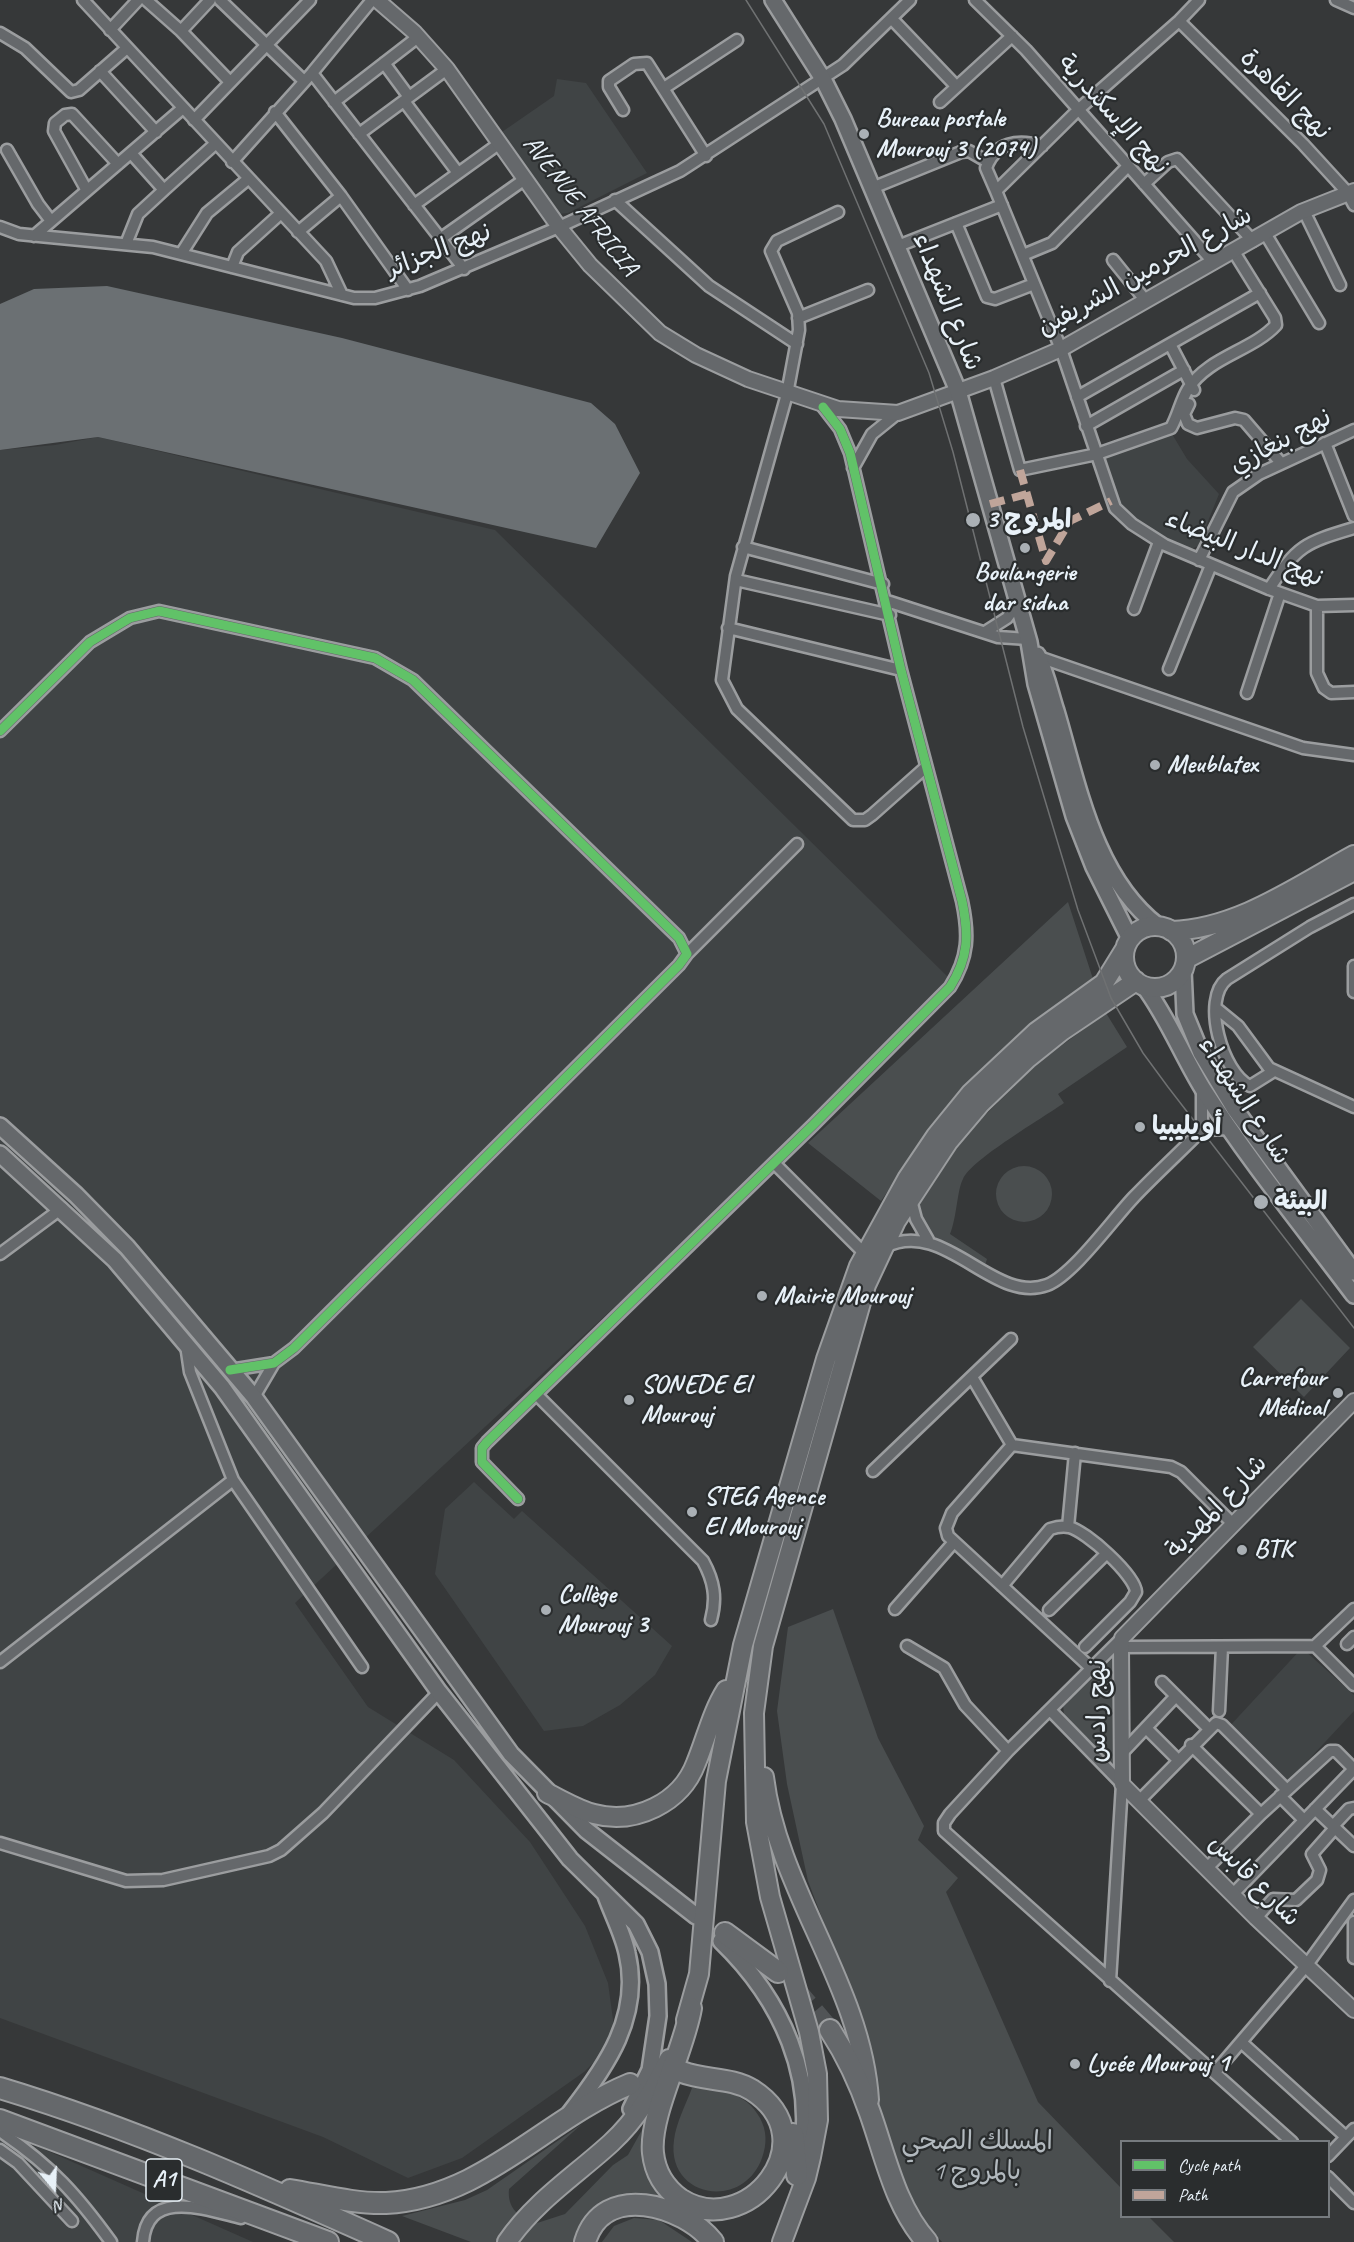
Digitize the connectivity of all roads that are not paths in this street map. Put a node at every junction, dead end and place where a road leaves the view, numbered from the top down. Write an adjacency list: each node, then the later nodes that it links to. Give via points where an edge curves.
1 (83, 0): 17 (street)
2 (138, 0): 17 (street)
3 (146, 0): 18 (street)
4 (210, 0): 18 (street)
5 (220, 0): 23 (street)
6 (310, 0): 23 (street)
7 (372, 0): 28 (street)
8 (377, 0): 20 (street, AVENUE AFRICIA)
9 (773, 0): 29 (main road, شارع الشهداء)
10 (910, 0): 15 (street, نهج الجزائر)
11 (975, 0): 21 (street, نهج الإسكندرية)
12 (1199, 0): 16 (street)
13 (1336, 0): 14 (street)
14 (1354, 8)
15 (892, 19): 29 (street, نهج الجزائر); 32 (street)
16 (1179, 21): 39 (street); 62 (street, نهج القاهرة)
17 (110, 30): 24 (street)
18 (181, 31): 31 (street)
19 (0, 33): 27 (street, via 25,48 71,92 79,90)
20 (418, 36): 25 (street); 26 (street, AVENUE AFRICIA)
21 (1012, 36): 32 (street); 39 (street, نهج الإسكندرية)
22 (738, 40): 33 (street)
23 (265, 46): 30 (street); 31 (street)
24 (127, 48): 27 (street); 37 (street)
25 (384, 63): 34 (street); 35 (street)
26 (447, 69): 34 (street); 44 (street, AVENUE AFRICIA)
27 (100, 71): 42 (street)
28 (312, 73): 30 (street); 35 (street)
29 (823, 79): 49 (street, نهج الجزائر); 58 (main road, شارع الشهداء)
30 (304, 81): 40 (street)
31 (230, 82): 41 (street)
32 (956, 86): 36 (street)
33 (664, 88): 38 (street, via 647,63 634,64 609,81); 49 (street)
34 (407, 99): 43 (street); 54 (street)
35 (334, 102): 43 (street)
36 (940, 102)
37 (183, 108): 41 (street); 42 (street)
38 (623, 110)
39 (1079, 110): 46 (street); 53 (street, نهج الإسكندرية)
40 (275, 112): 50 (street); 63 (street)
41 (194, 120): 45 (street)
42 (156, 132): 48 (street)
43 (359, 134): 65 (street)
44 (500, 143): 54 (street); 56 (street, AVENUE AFRICIA)
45 (215, 144): 50 (street); 60 (street)
46 (1042, 146): 51 (street, via 1015,141 997,150); 61 (street)
47 (7, 150): 71 (street)
48 (131, 153): 52 (street); 60 (street)
49 (706, 156): 64 (street, نهج الجزائر)
50 (232, 162): 55 (street)
51 (988, 162): 58 (street, via 966,151); 61 (street, نهج الدار البيضاء, via 987,171)
52 (118, 164): 59 (street); 59 (street, via 72,114 65,115 55,123 54,131)
53 (1128, 166): 57 (street, نهج الإسكندرية); 84 (street, via 1052,243)
54 (459, 173): 65 (street)
55 (248, 179): 70 (street); 83 (street, via 207,213)
56 (525, 179): 74 (street, AVENUE AFRICIA); 78 (street)
57 (1144, 184): 79 (street, via 1168,162 1177,159); 86 (street, نهج الإسكندرية)
58 (872, 188): 81 (main road, شارع الشهداء)
59 (86, 189): 71 (street)
60 (164, 190): 80 (street, via 138,214)
61 (996, 190): 66 (street, نهج الدار البيضاء)
62 (1350, 192): 67 (street, نهج القاهرة); 68 (street, شارع الحرمين الشريفين)
63 (341, 196): 75 (street); 91 (street)
64 (615, 200): 74 (street, نهج الجزائر); 98 (street, via 709,286)
65 (414, 205): 78 (street)
66 (1002, 205): 72 (street); 84 (street, نهج الدار البيضاء)
67 (1354, 206)
68 (1304, 211): 76 (street, شارع الحرمين الشريفين); 90 (street)
69 (838, 212): 96 (street, via 773,245 772,256)
70 (280, 214): 75 (street); 87 (street, via 241,248)
71 (51, 220): 77 (street)
72 (956, 223): 81 (street); 89 (street, via 987,297 995,299)
73 (0, 227): 77 (street, نهج الجزائر)
74 (559, 227): 88 (street, نهج الجزائر); 105 (street, AVENUE AFRICIA, via 605,281 660,333 696,355)
75 (298, 232): 94 (street, via 326,261)
76 (1265, 233): 79 (street, شارع الحرمين الشريفين); 97 (street)
77 (34, 236): 80 (street, نهج الجزائر)
78 (440, 238): 88 (street)
79 (1253, 241): 82 (street, شارع الحرمين الشريفين)
80 (126, 244): 83 (street, نهج الجزائر)
81 (898, 246): 104 (main road, شارع الشهداء)
82 (1234, 252): 86 (street, شارع الحرمين الشريفين); 93 (street)
83 (181, 254): 87 (street, نهج الجزائر)
84 (1023, 255): 89 (street, نهج الدار البيضاء)
85 (1113, 260): 95 (street)
86 (1214, 263): 95 (street, شارع الحرمين الشريفين)
87 (232, 267): 94 (street, نهج الجزائر)
88 (464, 269): 91 (street, نهج الجزائر)
89 (1034, 284): 100 (street, نهج الدار البيضاء)
90 (1340, 285)
91 (408, 290): 94 (street, نهج الجزائر, via 375,298)
92 (867, 290): 96 (street)
93 (1260, 293): 99 (street); 103 (street, via 1276,325 1219,361)
94 (342, 296)
95 (1146, 301): 100 (street, شارع الحرمين الشريفين)
96 (798, 318): 98 (street)
97 (1319, 323)
98 (797, 344): 105 (street)
99 (1170, 344): 101 (street); 106 (street)
100 (1061, 349): 102 (street, شارع الحرمين الشريفين); 106 (street, نهج الدار البيضاء)
101 (1184, 370): 103 (street); 109 (street)
102 (994, 378): 104 (street, شارع الحرمين الشريفين); 112 (street, via 1020,470)
103 (1193, 384): 112 (street, via 1171,428); 113 (street, via 1194,394 1184,414 1188,424 1197,428 1235,418 1244,420)
104 (958, 391): 108 (street, AVENUE AFRICIA); 125 (main road, شارع الشهداء)
105 (787, 394): 107 (street, AVENUE AFRICIA); 118 (street)
106 (1077, 397): 109 (street, نهج الدار البيضاء)
107 (823, 407): 108 (street, AVENUE AFRICIA); 114 (street, via 846,441)
108 (898, 413): 114 (street, via 872,434)
109 (1086, 426): 112 (street, نهج الدار البيضاء)
110 (1354, 430): 111 (street, نهج بنغازي)
111 (1324, 443): 113 (street, نهج بنغازي); 115 (street)
112 (1097, 454): 117 (street, نهج الدار البيضاء, via 1114,508)
113 (1281, 463): 119 (street, نهج بنغازي, via 1233,492)
114 (853, 468): 122 (street)
115 (1354, 516)
116 (1354, 528): 123 (street, via 1314,540 1299,549)
117 (1159, 542): 119 (street, نهج الدار البيضاء); 128 (street)
118 (743, 547): 121 (street); 122 (street)
119 (1199, 560): 120 (street, نهج الدار البيضاء)
120 (1211, 565): 123 (street, نهج الدار البيضاء); 134 (street)
121 (736, 580): 129 (street); 130 (street)
122 (883, 584): 124 (street)
123 (1274, 591): 127 (street, نهج الدار البيضاء); 137 (street)
124 (887, 600): 129 (street); 131 (street)
125 (1018, 603): 131 (street, via 1007,618); 132 (main road, شارع الشهداء)
126 (1354, 605): 127 (street, نهج الدار البيضاء)
127 (1317, 606): 136 (street, via 1320,681 1331,693)
128 (1134, 609)
129 (890, 615): 135 (street)
130 (728, 628): 135 (street); 140 (street, via 722,672 729,699 853,820 866,820)
131 (985, 633): 132 (street)
132 (1029, 640): 133 (main road, شارع الشهداء)
133 (1035, 658): 139 (street, via 1303,748); 145 (main road, شارع الشهداء, via 1106,860 1137,909); 146 (main road, شارع الشهداء, via 1054,755 1074,816)
134 (1169, 669)
135 (902, 670): 140 (street)
136 (1354, 692)
137 (1247, 693)
138 (0, 731): 147 (street, via 99,636 130,618 159,611 375,658 413,680 455,718 679,938)
139 (1354, 755)
140 (926, 767): 160 (street, via 968,930 968,950 961,970 950,987)
141 (797, 844): 147 (street)
142 (1354, 855): 145 (highway, via 1238,917 1210,927)
143 (1354, 871): 148 (highway)
144 (1354, 904): 152 (street, via 1227,979 1216,992)
145 (1165, 929): 146 (highway, via 1137,932); 148 (highway, via 1182,943)
146 (1127, 944): 150 (highway, via 1125,967); 164 (highway, via 1104,983 1036,1032 971,1093 907,1179)
147 (687, 954): 170 (street, via 320,1323)
148 (1184, 965): 150 (highway, via 1178,978 1162,987); 166 (main road, شارع الشهداء, via 1185,1014 1201,1053 1234,1108)
149 (1354, 966): 151 (street)
150 (1140, 984): 154 (main road, شارع الشهداء, via 1160,1009); 161 (highway, via 1062,1031 1019,1066 948,1142)
151 (1354, 992)
152 (1216, 1008): 153 (street, via 1238,1026 1261,1060); 153 (street, via 1222,1052 1245,1083 1255,1085)
153 (1274, 1071): 155 (street)
154 (1202, 1088): 157 (main road, شارع الشهداء); 158 (street)
155 (1354, 1107)
156 (0, 1126): 171 (main road, via 127,1247)
157 (1231, 1129): 158 (street); 167 (main road, شارع الشهداء)
158 (1203, 1130): 163 (street, via 1073,1264 1047,1285 1034,1287 992,1276)
159 (0, 1154): 162 (main road)
160 (774, 1163): 164 (street); 173 (street, via 614,1327)
161 (910, 1198): 163 (street); 164 (highway)
162 (62, 1208): 165 (street); 169 (main road, via 115,1260)
163 (927, 1240): 164 (street, via 904,1241)
164 (873, 1251): 198 (highway, via 823,1370); 201 (highway, via 769,1623)
165 (0, 1254)
166 (1354, 1272)
167 (1354, 1295)
168 (1011, 1339): 172 (street)
169 (186, 1345): 179 (street, via 190,1372); 202 (main road, via 222,1387)
170 (274, 1363): 171 (street); 174 (street)
171 (230, 1370): 174 (main road)
172 (972, 1377): 176 (street); 178 (street)
173 (537, 1395): 180 (street, via 486,1442 481,1455 486,1468); 189 (street, via 703,1561 714,1590)
174 (254, 1397): 214 (main road, via 495,1734)
175 (1352, 1406): 181 (street, شارع المهدية)
176 (1012, 1445): 177 (street); 183 (street, via 947,1520 948,1536)
177 (1075, 1453): 181 (street, via 1171,1467 1181,1472); 182 (street)
178 (873, 1471)
179 (233, 1480): 195 (street); 196 (street)
180 (518, 1498)
181 (1234, 1525): 190 (street, شارع المهدية)
182 (1068, 1527): 184 (street, via 1084,1533); 185 (street, via 1050,1529)
183 (954, 1542): 185 (street); 186 (street)
184 (1106, 1554): 188 (street); 193 (street, via 1133,1581 1136,1592)
185 (1002, 1586): 197 (street)
186 (895, 1609)
187 (1354, 1609): 192 (street)
188 (1049, 1610)
189 (711, 1620)
190 (1122, 1642): 194 (street); 197 (street); 210 (street, نهج رادس)
191 (907, 1646): 209 (street, via 944,1668 965,1705)
192 (1315, 1646): 194 (street); 200 (street)
193 (1085, 1647)
194 (1222, 1647): 205 (street)
195 (0, 1662)
196 (362, 1667)
197 (1091, 1668): 204 (street)
198 (736, 1677): 214 (highway, via 718,1703 692,1773 679,1791 663,1803 637,1814 606,1816 587,1812); 236 (highway, via 716,1781 699,1974)
199 (1162, 1682): 203 (street)
200 (1354, 1684)
201 (757, 1686): 243 (highway, via 764,1779 773,1826 794,1885 844,1998 866,2076); 254 (highway, via 753,1746 758,1842 818,2074 818,2120 806,2178)
202 (439, 1692): 222 (street, via 323,1813 269,1856 163,1880 126,1881); 225 (main road, via 570,1859)
203 (1176, 1696): 206 (street); 207 (street)
204 (1050, 1710): 209 (street); 213 (street)
205 (1219, 1711)
206 (1146, 1728): 210 (street); 211 (street)
207 (1208, 1728): 208 (street); 215 (street, via 1216,1723 1222,1725)
208 (1191, 1745): 211 (street); 219 (street)
209 (1008, 1751): 235 (street, via 950,1814 944,1831)
210 (1122, 1753): 213 (street, نهج رادس)
211 (1178, 1759): 216 (street)
212 (1354, 1769): 215 (street, via 1336,1751 1330,1751); 218 (street)
213 (1122, 1784): 216 (street, شارع قابس); 235 (street)
214 (547, 1793): 228 (main road, via 586,1830)
215 (1284, 1793): 219 (street); 220 (street)
216 (1139, 1801): 224 (street, شارع قابس)
217 (1354, 1808): 221 (street)
218 (1315, 1809): 220 (street); 221 (street)
219 (1261, 1814): 224 (street)
220 (1304, 1820): 226 (street)
221 (1334, 1827): 223 (street); 229 (street, via 1312,1854 1320,1870 1317,1880 1296,1900 1273,1899)
222 (0, 1843)
223 (1354, 1846)
224 (1207, 1868): 226 (street, شارع قابس)
225 (605, 1894): 244 (main road, via 629,1961 628,2008 612,2055); 249 (main road, via 631,1917 646,1941 657,1984 658,2016 654,2052 645,2082 627,2115)
226 (1233, 1894): 229 (street, شارع قابس)
227 (1354, 1900): 233 (street)
228 (696, 1916)
229 (1256, 1918): 233 (street, شارع قابس)
230 (1354, 1922): 232 (street)
231 (723, 1937): 234 (highway); 250 (main road, via 765,1992 792,2048 805,2109 805,2138)
232 (1354, 1958)
233 (1306, 1966): 237 (street, شارع قابس); 239 (street)
234 (778, 1972)
235 (1110, 1981): 240 (street)
236 (691, 2008): 249 (highway, via 655,2087 628,2125); 250 (highway, via 654,2134 655,2162 668,2188 691,2207 720,2211 747,2204 769,2186 782,2161 784,2144 778,2120 764,2100 744,2086 682,2072 691,2070 725,2071 747,2078 769,2093 782,2107 790,2125)
237 (1354, 2010)
238 (830, 2030): 243 (highway)
239 (1241, 2042): 240 (street); 245 (street)
240 (1216, 2072): 247 (street)
241 (630, 2084): 244 (highway)
242 (0, 2088): 252 (highway, A1, via 66,2108)
243 (869, 2111): 265 (highway, via 903,2209)
244 (562, 2123): 252 (highway, via 478,2177 426,2197 370,2203)
245 (1350, 2133): 248 (street)
246 (1, 2134): 255 (street, via 18,2163); 256 (highway, A1); 257 (street, via 65,2182)
247 (1290, 2140)
248 (1330, 2155)
249 (595, 2157): 261 (highway, via 542,2202)
250 (797, 2175): 254 (main road)
251 (1330, 2178): 253 (street)
252 (261, 2184): 260 (highway, A1)
253 (1354, 2203)
254 (793, 2215): 264 (highway)
255 (72, 2221)
256 (307, 2233): 258 (street, via 177,2206 154,2217 146,2227); 259 (highway, A1)
257 (111, 2242)
258 (143, 2242)
259 (328, 2242)
260 (388, 2242)
261 (507, 2242)
262 (585, 2242): 263 (highway, via 602,2217 636,2203 672,2211)
263 (713, 2242)
264 (782, 2242)
265 (927, 2242)

